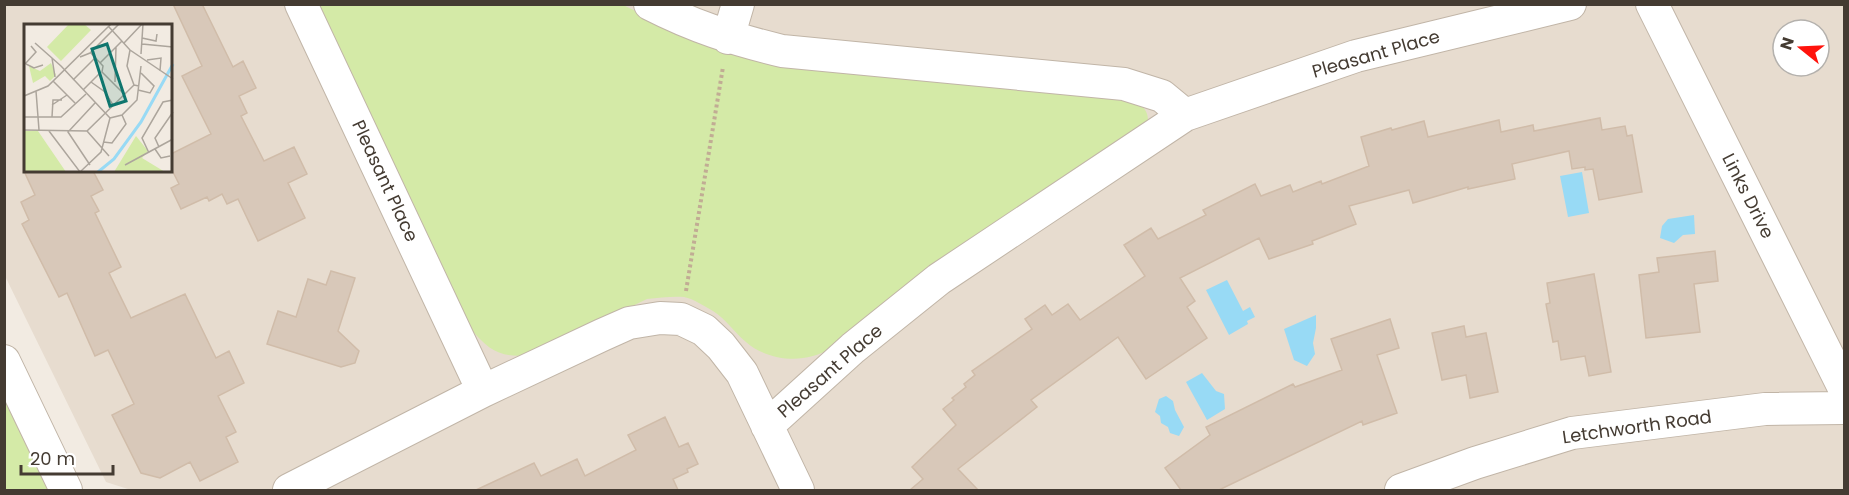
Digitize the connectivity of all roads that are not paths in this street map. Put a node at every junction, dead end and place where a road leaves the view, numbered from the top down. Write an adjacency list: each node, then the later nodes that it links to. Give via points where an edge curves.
1 (301, 4): 10 (street, Pleasant Place)
2 (650, 4): 6 (street)
3 (738, 4): 6 (street)
4 (1570, 4): 7 (street, Pleasant Place, via 1356,56)
5 (1652, 4): 9 (street, Links Drive)
6 (728, 38): 7 (street, via 782,51 1124,84 1162,96)
7 (1185, 115): 12 (street, Pleasant Place, via 939,279 853,348)
8 (4, 361): 14 (street)
9 (1845, 387)
10 (483, 390): 12 (street, Pleasant Place, via 629,323 681,319 704,330 721,346 742,374); 13 (street, Pleasant Place)
11 (1845, 408): 16 (street, Letchworth Road, via 1765,409 1572,433)
12 (767, 426): 15 (street)
13 (306, 487)
14 (66, 490)
15 (798, 490)
16 (1401, 490)

